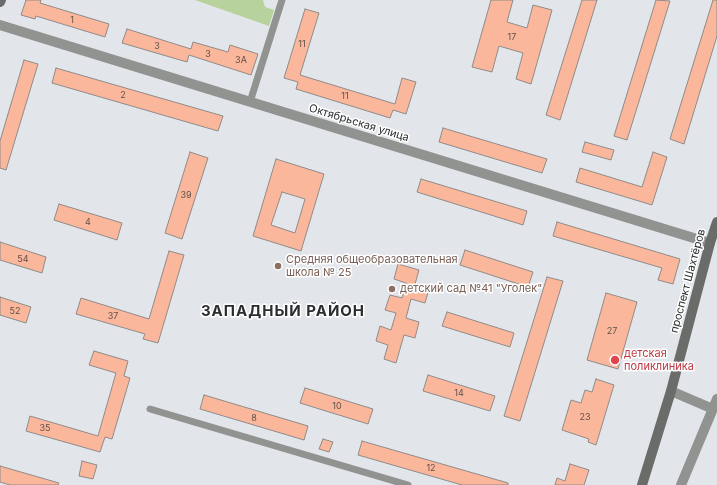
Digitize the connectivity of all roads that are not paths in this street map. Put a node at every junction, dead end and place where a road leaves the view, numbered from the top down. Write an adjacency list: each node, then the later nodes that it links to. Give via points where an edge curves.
1 (282, 0): 3 (street)
2 (0, 25): 3 (street, Октябрьская улица)
3 (250, 102): 5 (street, Октябрьская улица)
4 (717, 222): 5 (main road, проспект Шахтёров)
5 (710, 243): 6 (main road, проспект Шахтёров)
6 (671, 391): 9 (street); 11 (main road, проспект Шахтёров)
7 (717, 398): 9 (street)
8 (150, 409): 10 (street)
9 (712, 415): 12 (street)
10 (408, 485)
11 (642, 485)
12 (681, 485)

